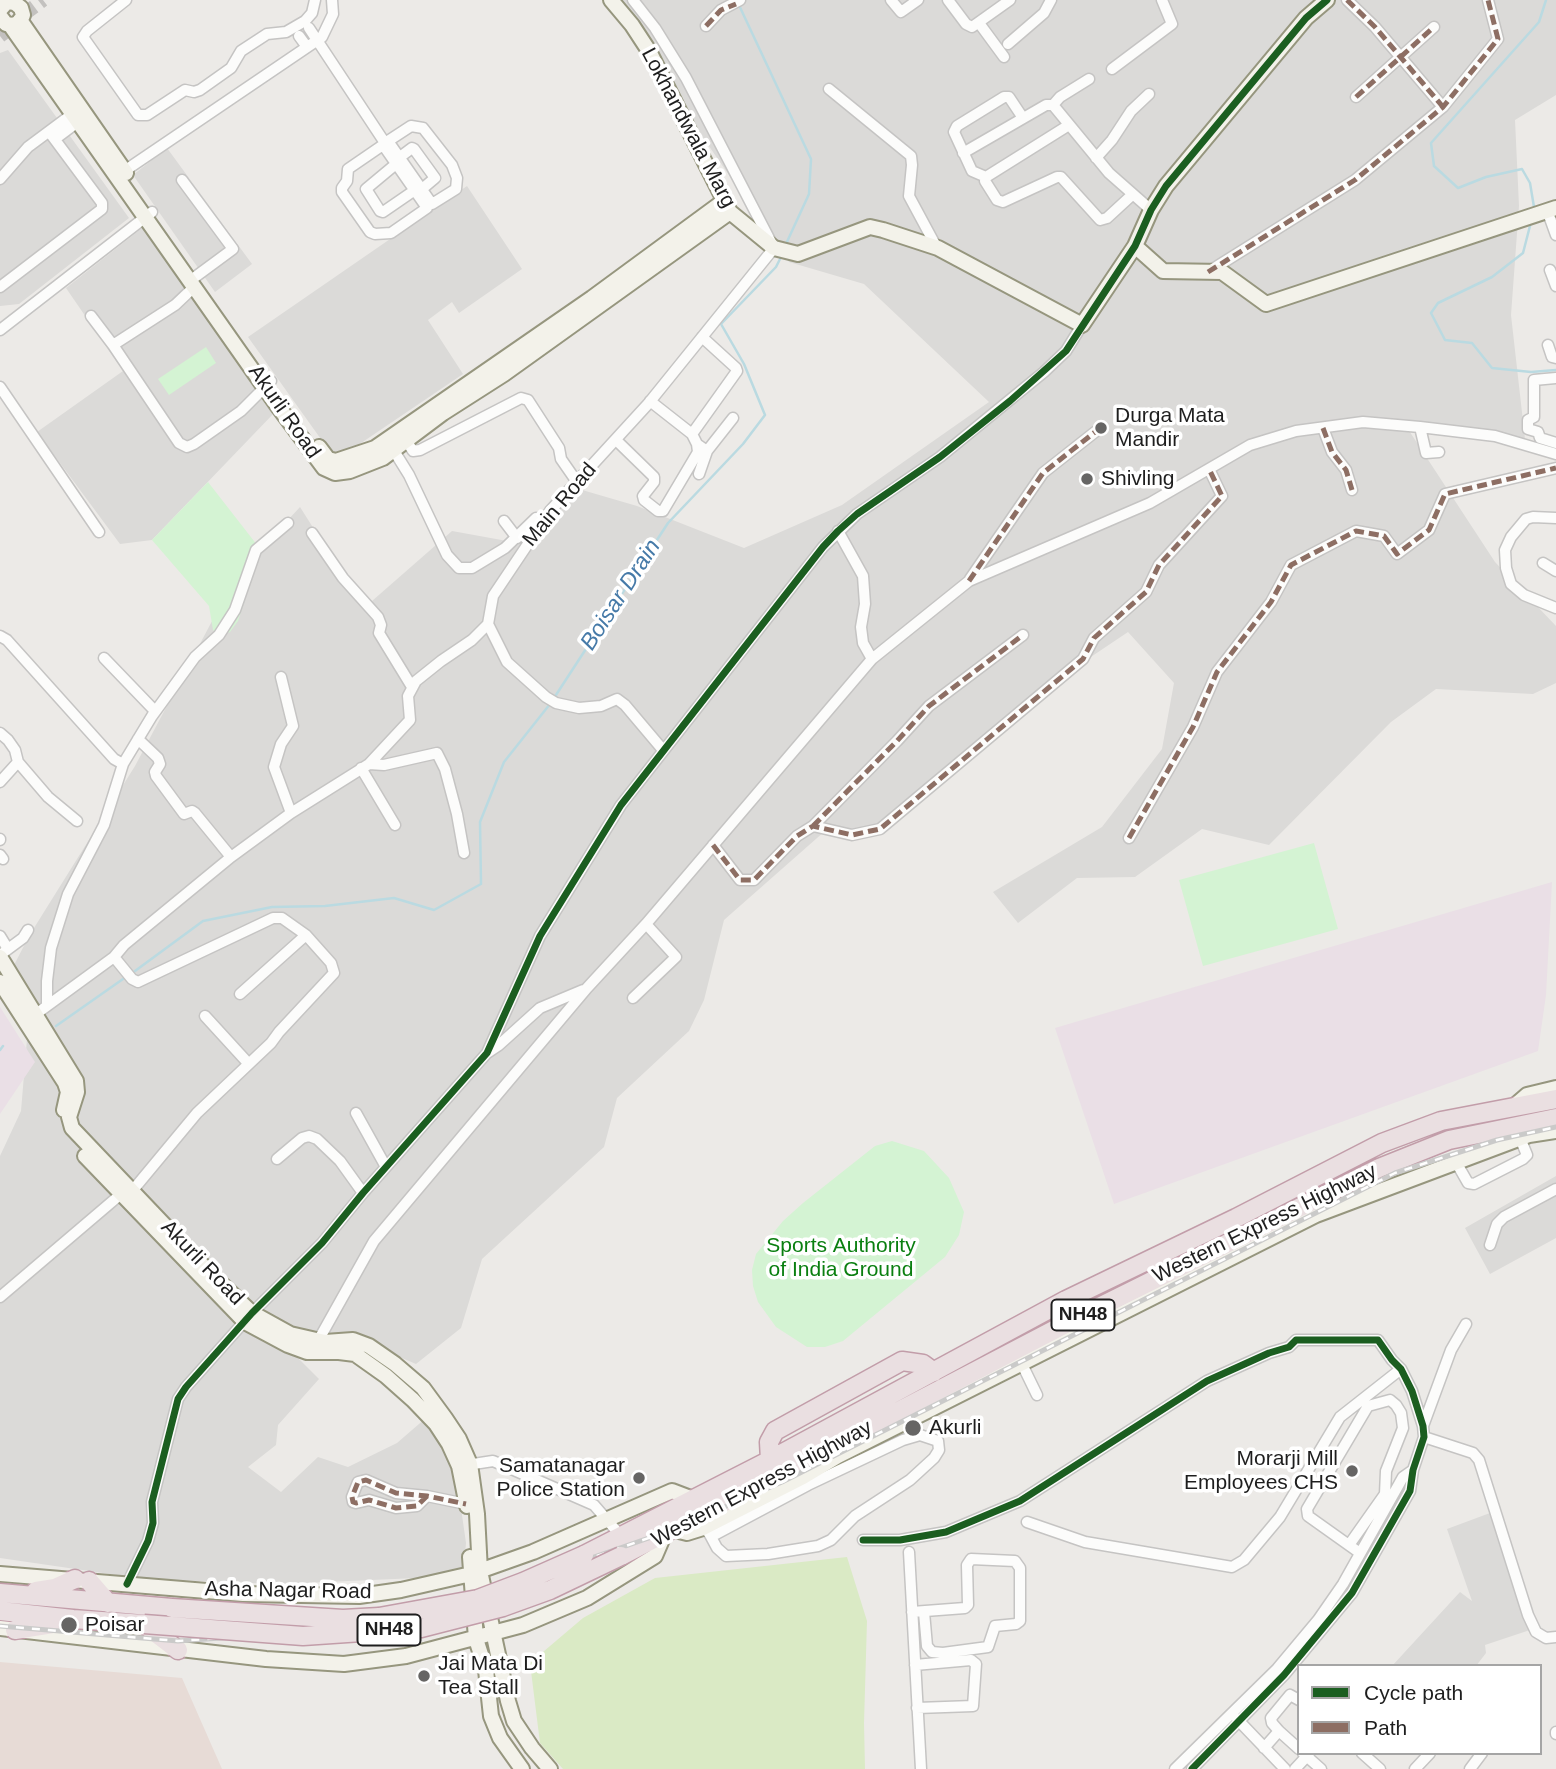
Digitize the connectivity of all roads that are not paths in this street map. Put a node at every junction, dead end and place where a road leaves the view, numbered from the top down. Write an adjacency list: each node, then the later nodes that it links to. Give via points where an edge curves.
1 (126, 0): 2 (street, via 83,37 138,115 147,115 185,90 200,90 230,68 241,51 267,34 286,32 305,21)
2 (315, 0)
3 (332, 0): 22 (street, via 333,14)
4 (611, 0): 48 (street, Lokhandwala Marg, via 653,58)
5 (633, 0): 55 (street, via 686,78)
6 (891, 0): 7 (street, via 901,12)
7 (918, 0)
8 (948, 0): 17 (street, via 966,24)
9 (1010, 0): 17 (street)
10 (1051, 0): 23 (street, via 1044,13)
11 (1162, 0): 27 (street, via 1172,24)
12 (1327, 0): 50 (street, via 1306,18)
13 (1347, 0): 26 (street)
14 (1488, 0): 33 (street, via 1498,39)
15 (738, 2): 18 (street, via 721,10)
16 (10, 10): 34 (street, Akurli Road)
17 (979, 23): 25 (street)
18 (705, 26)
19 (1434, 27): 26 (street)
20 (309, 29): 22 (street)
21 (299, 36): 24 (street)
22 (317, 40): 24 (street); 38 (street)
23 (1008, 44)
24 (307, 47): 42 (street)
25 (1004, 57)
26 (1401, 58): 31 (street); 33 (street)
27 (1112, 69)
28 (1089, 79): 32 (street)
29 (829, 89): 54 (street, via 911,156 909,196)
30 (1149, 94): 40 (street, via 1130,111)
31 (1356, 97)
32 (1053, 105): 35 (street); 36 (street)
33 (1443, 107): 57 (street, via 1355,180)
34 (79, 115): 37 (street); 42 (street, Akurli Road)
35 (1023, 118): 39 (street); 39 (street, via 1009,97 1004,97 957,126 954,132)
36 (1069, 125): 40 (street); 43 (street)
37 (53, 136): 44 (street, via 28,147); 60 (street, via 102,209)
38 (386, 143): 41 (street); 46 (street, via 418,126 452,165 456,189 435,204); 46 (street, via 348,169 342,188 370,232 391,233 426,211)
39 (963, 153): 43 (street, via 972,171)
40 (1096, 158): 47 (street)
41 (398, 161): 46 (street); 46 (street, via 412,148 421,158 435,178); 46 (street, via 367,186 380,211)
42 (121, 174): 51 (street, Akurli Road)
43 (986, 177): 47 (street, via 1003,202 1061,177 1100,220)
44 (0, 179)
45 (182, 180): 58 (street, via 233,249)
46 (419, 190)
47 (1132, 195): 50 (street)
48 (727, 206): 55 (street, Lokhandwala Marg); 77 (street, Akurli Road)
49 (1551, 209): 52 (street); 57 (street, via 1266,304 1222,272)
50 (1150, 210): 53 (street)
51 (149, 215): 58 (street, Akurli Road); 63 (street)
52 (1556, 235)
53 (1135, 246): 57 (street, via 1163,271); 62 (street)
54 (938, 248): 55 (street, via 870,227 807,252); 62 (street)
55 (780, 250): 64 (street, Main Road)
56 (1550, 270): 59 (street)
57 (1208, 272)
58 (194, 281): 65 (street, via 175,305); 69 (street, Akurli Road)
59 (1556, 286)
60 (0, 287)
61 (91, 316): 65 (street)
62 (1082, 325): 93 (street, via 1066,351 1010,401)
63 (0, 330)
64 (702, 337): 71 (street, Main Road); 76 (street, via 737,371)
65 (113, 345): 69 (street, via 179,443 187,447 241,411)
66 (1548, 345): 67 (street)
67 (1556, 358)
68 (1556, 378): 81 (street, via 1534,380 1534,417 1528,420 1528,429 1538,432)
69 (268, 384): 80 (street, Akurli Road, via 324,468 350,471 372,462)
70 (0, 387): 94 (street)
71 (650, 401): 76 (street); 78 (street, Main Road)
72 (733, 418): 82 (street)
73 (1420, 427): 74 (street, via 1363,422); 81 (street); 83 (street, via 1426,453)
74 (1324, 428): 85 (street, via 1296,430 1250,445); 88 (street)
75 (1095, 432): 99 (street, via 1043,473)
76 (692, 434): 79 (street)
77 (403, 436): 80 (street, Akurli Road); 87 (street, via 413,451 420,450 521,398 528,400)
78 (616, 440): 79 (street, via 654,477 643,496 658,511 663,511 698,452); 87 (street, Main Road)
79 (697, 444): 82 (street)
80 (390, 445): 96 (street, via 447,555 459,568 472,568)
81 (1553, 448)
82 (707, 451): 86 (street)
83 (1439, 452)
84 (1556, 468): 120 (street, via 1446,494 1429,530 1397,554 1384,536 1356,531 1291,565 1272,602 1217,671 1193,727)
85 (1210, 471): 99 (street, via 1150,503); 119 (street, via 1222,496 1159,565 1146,592 1094,638 1083,659 880,830 852,835)
86 (699, 474)
87 (577, 482): 101 (street, Main Road, via 510,568 493,596)
88 (1352, 490)
89 (1556, 518): 100 (street, via 1526,519 1505,550 1511,584 1524,595)
90 (536, 519): 96 (street)
91 (504, 521): 96 (street)
92 (288, 523): 108 (street, via 256,550 235,610)
93 (838, 531): 105 (street, via 863,576 861,627); 111 (street)
94 (99, 532)
95 (312, 533): 107 (street, via 378,617 379,633)
96 (517, 538)
97 (1543, 563): 98 (street)
98 (1556, 571)
99 (969, 582): 105 (street)
100 (1556, 608)
101 (488, 624): 107 (street); 111 (street, via 507,662 552,701 579,708 617,699)
102 (1023, 635): 119 (street, via 929,706)
103 (0, 636): 113 (street)
104 (104, 658): 108 (street)
105 (872, 659): 121 (street)
106 (281, 677): 116 (street, via 293,726 281,744 274,768)
107 (412, 687): 114 (street, via 410,720)
108 (156, 711): 110 (street)
109 (0, 733): 112 (street, via 15,750)
110 (138, 739): 113 (street); 123 (street, via 158,758 156,776 184,814 195,813)
111 (663, 750): 136 (street, via 621,805 540,936)
112 (18, 762): 115 (street); 117 (street, via 48,797)
113 (123, 764): 135 (street, via 104,825 68,894 47,981)
114 (365, 766): 116 (street); 118 (street); 122 (street, via 436,753 445,769)
115 (0, 782)
116 (291, 813): 123 (street)
117 (77, 821)
118 (395, 825)
119 (813, 826): 121 (street, via 754,880 740,880)
120 (1129, 838)
121 (713, 845): 124 (street)
122 (464, 853)
123 (231, 857): 129 (street)
124 (646, 924): 131 (street); 133 (street, via 676,957)
125 (28, 930): 128 (street)
126 (306, 935): 129 (street, via 282,918 273,918 138,982); 132 (street); 137 (street, via 331,963 334,973)
127 (0, 936): 128 (street)
128 (2, 957): 135 (street, Akurli Road)
129 (114, 957): 135 (street)
130 (0, 982): 135 (street, Akurli Road)
131 (587, 988): 136 (street, via 540,1008); 156 (street, via 373,1241)
132 (240, 994)
133 (633, 998)
134 (205, 1016): 137 (street)
135 (30, 1017): 149 (street, Akurli Road, via 76,1081 78,1093 69,1117 72,1128)
136 (487, 1053): 147 (street)
137 (248, 1063): 149 (street)
138 (1556, 1088): 140 (street, via 1527,1095)
139 (1556, 1099): 140 (highway, NH48)
140 (1511, 1109): 159 (highway, Western Express Highway / NH48, via 1441,1121 1382,1143 1066,1300)
141 (356, 1113): 147 (street)
142 (1556, 1118): 144 (highway, NH48)
143 (1556, 1131): 144 (street)
144 (1521, 1134): 146 (street); 146 (street, via 1527,1155 1523,1160 1474,1184 1468,1183); 153 (highway, Western Express Highway / NH48, via 1449,1140 1389,1163)
145 (277, 1159): 150 (street, via 302,1138 317,1139)
146 (1456, 1162): 153 (street, via 1316,1215)
147 (386, 1167): 150 (street)
148 (1556, 1189): 151 (street, via 1504,1217)
149 (127, 1192): 152 (street); 154 (street, Akurli Road)
150 (363, 1193): 154 (street, via 322,1243)
151 (1490, 1245)
152 (0, 1297)
153 (1100, 1315): 157 (highway, Western Express Highway / NH48)
154 (248, 1318): 156 (street, Akurli Road); 165 (street, Akurli Road, via 307,1352 355,1354 386,1376 436,1424); 188 (street, via 178,1399 152,1502 153,1523)
155 (1466, 1324): 163 (street, via 1451,1350)
156 (317, 1341): 165 (street, Akurli Road, via 352,1340 396,1364 445,1418 459,1439)
157 (1019, 1357): 160 (street); 168 (street, via 838,1456); 177 (highway, Western Express Highway / NH48)
158 (1401, 1368): 163 (street); 175 (street, via 1340,1418 1280,1517 1237,1565 1226,1567 1085,1542); 181 (street, via 1378,1340 1296,1340 1207,1381 1020,1501 946,1532 900,1540)
159 (934, 1372): 161 (highway, via 923,1364 902,1361); 162 (highway, Western Express Highway / NH48)
160 (1037, 1395)
161 (829, 1401): 162 (highway); 164 (highway, via 775,1431 769,1443)
162 (840, 1423): 164 (highway, Western Express Highway / NH48)
163 (1424, 1432): 166 (street); 200 (street, via 1473,1453 1479,1460 1528,1615 1536,1632)
164 (770, 1460): 172 (highway, Western Express Highway / NH48)
165 (464, 1465): 173 (street, Akurli Road); 174 (street, via 494,1461 594,1506); 185 (street, Akurli Road, via 477,1514)
166 (1413, 1470): 169 (street); 170 (street)
167 (1386, 1475): 169 (street); 182 (street, via 1385,1494); 182 (street, via 1403,1428 1401,1413 1387,1400 1368,1406 1307,1509 1308,1516)
168 (806, 1481): 177 (street); 177 (street, via 920,1435 938,1441 934,1458 910,1480 818,1546 726,1556)
169 (1399, 1485): 170 (street); 176 (street)
170 (1410, 1491): 179 (street)
171 (427, 1496): 171 (street, via 396,1493 366,1480 358,1482 352,1497 356,1503 369,1500 396,1508 416,1506); 173 (street)
172 (693, 1499): 174 (street, Asha Nagar Road, via 672,1491); 180 (highway, Western Express Highway / NH48)
173 (466, 1504): 185 (street, Akurli Road)
174 (607, 1521): 180 (street); 185 (street, Asha Nagar Road)
175 (1027, 1522)
176 (1375, 1526): 179 (street); 184 (street)
177 (703, 1527): 178 (highway, Western Express Highway / NH48)
178 (669, 1533): 197 (highway, Western Express Highway / NH48, bridge, via 550,1590 421,1628 303,1636); 199 (street, via 655,1556 599,1591)
179 (1385, 1533): 190 (street)
180 (621, 1536): 192 (highway, Western Express Highway / NH48, bridge, via 478,1599 379,1617 343,1619)
181 (863, 1540)
182 (1349, 1545): 184 (street)
183 (909, 1552): 194 (street)
184 (1360, 1553): 189 (street)
185 (475, 1572): 188 (street, Asha Nagar Road, via 359,1596 243,1594); 199 (street, Akurli Road); 201 (street, Akurli Road)
186 (0, 1574): 187 (street, Asha Nagar Road)
187 (82, 1580): 188 (street, Asha Nagar Road); 191 (highway); 192 (highway)
188 (127, 1584)
189 (1343, 1584): 190 (street); 206 (street, via 1277,1669)
190 (1352, 1593): 207 (street)
191 (7, 1594): 192 (highway, Western Express Highway / NH48)
192 (108, 1603)
193 (0, 1611): 196 (highway, Western Express Highway / NH48)
194 (912, 1612): 195 (street); 203 (street)
195 (924, 1612): 195 (street, via 968,1605 967,1565 971,1559 1015,1561 1020,1568 1020,1621 995,1626 988,1647 932,1651 927,1646)
196 (73, 1619): 197 (highway, Western Express Highway / NH48); 198 (highway)
197 (144, 1624): 202 (highway)
198 (7, 1629): 202 (street)
199 (494, 1634): 201 (street); 215 (street, Akurli Road, via 514,1721)
200 (1556, 1637)
201 (476, 1639): 202 (street, via 406,1656 344,1664); 214 (street, Akurli Road, via 486,1670 491,1716 499,1738)
202 (178, 1650)
203 (915, 1665): 205 (street); 205 (street, via 971,1660 976,1664 973,1706)
204 (1297, 1699): 208 (street, via 1290,1695 1271,1718)
205 (923, 1708): 216 (street)
206 (1231, 1712): 207 (street); 217 (street)
207 (1240, 1722): 210 (street); 218 (street)
208 (1279, 1731): 209 (street); 210 (street)
209 (1297, 1747)
210 (1264, 1748): 219 (street)
211 (1306, 1755): 220 (street)
212 (1364, 1755): 221 (street)
213 (1428, 1755): 222 (street)
214 (522, 1769)
215 (550, 1769)
216 (920, 1769)
217 (1175, 1769)
218 (1192, 1769)
219 (1285, 1769)
220 (1321, 1769)
221 (1380, 1769)
222 (1415, 1769)

